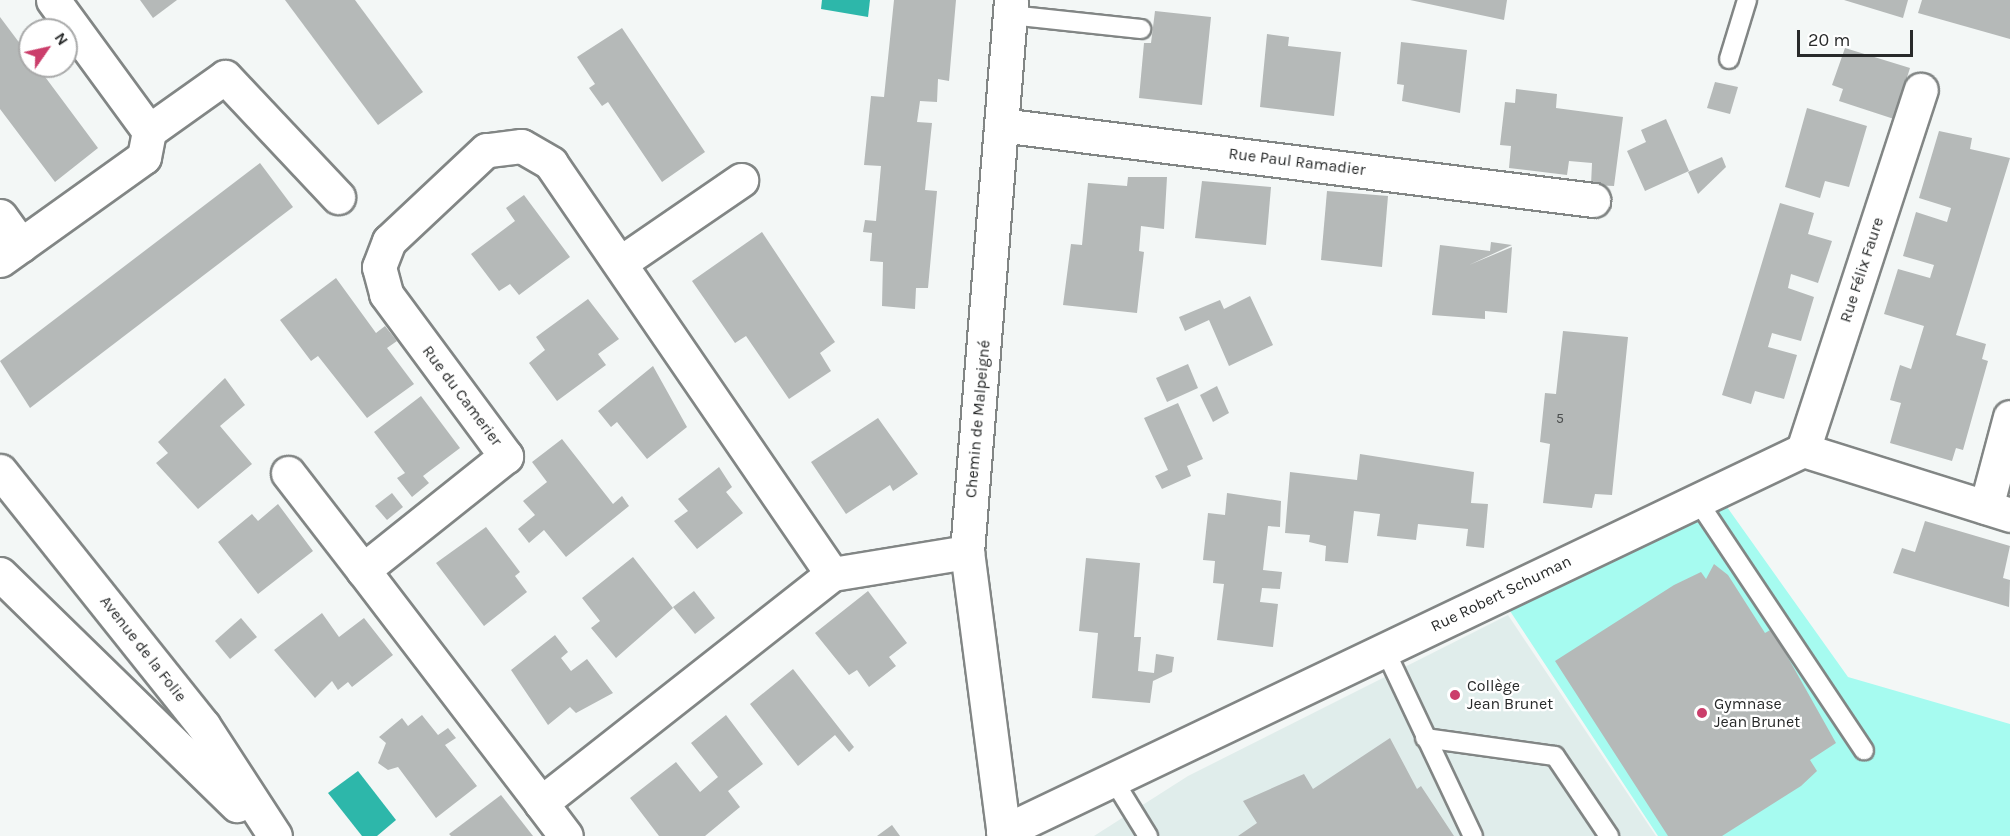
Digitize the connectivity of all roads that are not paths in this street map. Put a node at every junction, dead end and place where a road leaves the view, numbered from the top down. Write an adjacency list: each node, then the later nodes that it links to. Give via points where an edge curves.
1 (52, 0): 8 (street)
2 (1747, 0): 5 (lane)
3 (1010, 7): 4 (lane); 7 (street, Chemin de Malpeigné)
4 (1141, 29)
5 (1729, 59)
6 (1921, 90): 16 (street, Rue Félix Faure)
7 (1001, 124): 11 (street, Rue Paul Ramadier); 21 (street, Chemin de Malpeigné)
8 (149, 131): 10 (street, via 225,77); 13 (street, via 144,157)
9 (741, 180): 14 (street)
10 (338, 197)
11 (1593, 200)
12 (0, 216): 13 (street)
13 (10, 253)
14 (620, 263): 22 (street, Rue du Camerier, via 551,163 520,147 486,150 389,241 379,267 386,294 506,456); 24 (street, Rue du Camerier)
15 (2010, 417): 20 (street)
16 (1803, 450): 19 (street, Rue Robert Schuman); 20 (street)
17 (0, 471): 33 (street, Avenue de la Folie, via 203,724)
18 (288, 473): 22 (street)
19 (1698, 500): 25 (street, Rue Robert Schuman); 27 (lane)
20 (1998, 511)
21 (967, 552): 24 (street); 30 (street, Chemin de Malpeigné)
22 (363, 570): 29 (street)
23 (0, 574): 32 (street, via 187,750)
24 (832, 574): 29 (street)
25 (1384, 650): 26 (lane); 28 (street, Rue Robert Schuman)
26 (1425, 738): 31 (lane, via 1555,756); 36 (lane)
27 (1864, 750)
28 (1113, 781): 30 (street, Rue Robert Schuman); 35 (lane)
29 (541, 803): 34 (street)
30 (1004, 834)
31 (1602, 834)
32 (265, 836)
33 (275, 836)
34 (566, 836)
35 (1148, 836)
36 (1473, 836)

